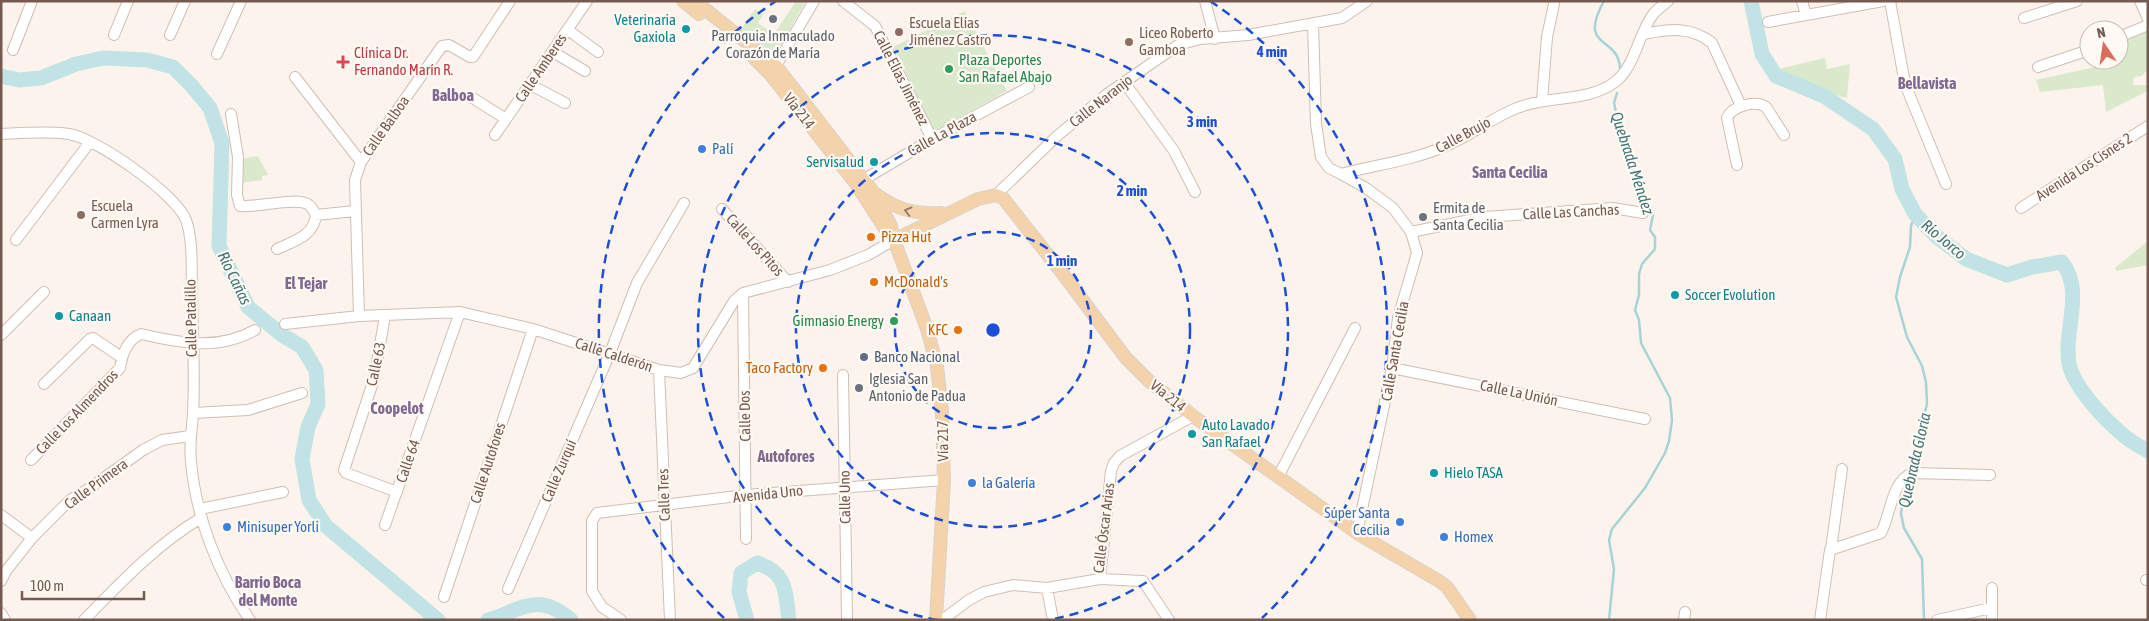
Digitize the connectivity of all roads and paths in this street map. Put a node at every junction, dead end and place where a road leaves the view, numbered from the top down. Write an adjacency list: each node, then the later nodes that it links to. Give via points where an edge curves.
1 (32, 1): 32 (street)
2 (128, 1): 29 (street)
3 (185, 1): 30 (street)
4 (241, 1): 36 (street)
5 (510, 1): 56 (street, Calle Balboa, via 473,57 449,45 442,46)
6 (587, 1): 26 (street, Calle Amberes)
7 (682, 1): 38 (main road, Vía 214)
8 (695, 1): 38 (main road, Vía 214)
9 (814, 1): 38 (street)
10 (843, 1): 54 (street, Calle Elías Jiménez, via 875,26)
11 (1205, 1): 31 (street)
12 (1367, 1): 24 (street, Calle Naranjo, via 1342,18)
13 (1668, 1): 28 (street, Calle Brujo, via 1654,13)
14 (1802, 1): 20 (street)
15 (1883, 1): 20 (street)
16 (1890, 1): 60 (street, via 1905,84)
17 (2077, 1): 21 (street)
18 (2140, 1): 22 (street)
19 (1554, 4): 45 (street, via 1547,37)
20 (1806, 15): 23 (street)
21 (2024, 18)
22 (2148, 20)
23 (1768, 22)
24 (1313, 23): 31 (street, Calle Naranjo); 58 (street, via 1316,124 1321,157 1329,168)
25 (2148, 24): 27 (street)
26 (568, 30): 33 (street, Calle Amberes); 34 (street)
27 (2129, 33)
28 (1644, 34): 45 (street, Calle Brujo, via 1627,69 1613,83 1597,92); 47 (street, via 1676,30 1703,36 1712,43)
29 (114, 35)
30 (170, 35)
31 (1215, 38): 41 (street, Calle Naranjo, via 1178,45)
32 (13, 50)
33 (553, 52): 39 (street); 42 (street, Calle Amberes)
34 (598, 52)
35 (2079, 53): 37 (street)
36 (217, 54)
37 (2038, 67)
38 (774, 70): 59 (main road, Vía 214)
39 (585, 71)
40 (295, 77): 56 (street)
41 (1124, 82): 61 (street, via 1174,151); 63 (street, Calle Naranjo, via 1056,137)
42 (531, 85): 46 (street); 49 (street, Calle Amberes)
43 (1029, 86): 54 (street, Calle La Plaza)
44 (471, 97): 49 (street)
45 (1542, 100): 58 (street, Calle Brujo, via 1518,107 1439,149)
46 (565, 104)
47 (1741, 106): 53 (street, via 1763,105); 57 (street, via 1726,118)
48 (231, 114): 70 (street, via 238,157 237,195 240,206 272,205 294,200 308,204)
49 (506, 119): 52 (street, Calle Amberes)
50 (2148, 126): 65 (street, Avenida Los Cisnes 2)
51 (1, 134): 55 (street, Calle Patalillo, via 71,134)
52 (495, 135)
53 (1784, 135)
54 (932, 138): 59 (street, Calle La Plaza)
55 (90, 142): 72 (street); 86 (street, Calle Patalillo, via 152,181 186,220)
56 (361, 162): 67 (street, Calle Balboa, via 355,180)
57 (1737, 165)
58 (1341, 174): 71 (street, Calle Santa Cecilia, via 1389,203)
59 (860, 182): 62 (main road, Vía 214); 73 (main road, Vía 214, via 884,229)
60 (1946, 184)
61 (1195, 192)
62 (874, 193): 68 (main road, one-way to 62, via 911,212 888,203); 73 (main road, Vía 214, via 891,226)
63 (996, 195): 68 (main road, via 978,198); 95 (main road, Vía 214, via 1008,203 1126,358)
64 (684, 203): 87 (street, Calle Zurquí, via 637,283)
65 (2021, 208)
66 (722, 209): 75 (street, Calle Los Pitos)
67 (355, 211): 70 (street); 79 (street, Calle Balboa)
68 (946, 213): 73 (main road)
69 (1643, 213): 71 (street, Calle Las Canchas, via 1613,208 1485,217)
70 (316, 215): 74 (street, via 315,223 306,235)
71 (1411, 232): 89 (street, Calle Santa Cecilia, via 1417,256 1398,318)
72 (16, 240)
73 (894, 240): 75 (street, via 868,255); 102 (main road, Vía 217, via 913,287 936,366 942,411)
74 (277, 249)
75 (788, 282): 77 (street)
76 (44, 292): 85 (street)
77 (744, 293): 90 (street, Calle Calderón, via 734,301 693,368 681,373); 106 (street, Calle Dos)
78 (460, 312): 80 (street, Calle Calderón); 83 (street, Calle Calderón); 105 (street, Calle 64)
79 (359, 316): 80 (street, Calle Calderón); 81 (street, Calle Calderón)
80 (384, 316): 105 (street, Calle 63, via 374,379 344,470)
81 (285, 324)
82 (1355, 328): 101 (street)
83 (533, 329): 87 (street, Calle Calderón); 120 (street, Calle Autofores)
84 (254, 330): 86 (street, via 240,338)
85 (1, 335)
86 (192, 345): 88 (street, Calle Los Almendros, via 141,334 122,352); 94 (street, Calle Patalillo)
87 (610, 353): 90 (street, Calle Calderón); 119 (street, Calle Zurquí)
88 (121, 357): 92 (street, via 90,339); 98 (street, Calle Los Almendros, via 120,368)
89 (1392, 368): 96 (street, Calle La Unión); 111 (street, Calle Santa Cecilia)
90 (659, 370): 107 (street, Calle Tres)
91 (844, 375): 103 (street, Calle Uno)
92 (44, 384)
93 (302, 393): 94 (street, via 248,410)
94 (193, 413): 97 (street, Calle Patalillo)
95 (1193, 416): 101 (main road, Vía 214); 115 (street, Calle Óscar Arias, via 1120,456 1114,463)
96 (1645, 419)
97 (190, 436): 108 (street, Calle Patalillo); 112 (street, Calle Primera, via 162,440 143,450 70,500)
98 (32, 460)
99 (1842, 469): 114 (street)
100 (1990, 475): 114 (street, via 1906,475 1899,482 1881,533)
101 (1278, 477): 111 (main road, Vía 214)
102 (944, 480): 103 (street, Avenida Uno); 129 (main road, Vía 217)
103 (845, 487): 106 (street, Avenida Uno); 128 (street, Calle Uno)
104 (283, 492): 108 (street)
105 (396, 492): 110 (street, Calle 64)
106 (746, 496): 107 (street, Avenida Uno); 113 (street, Calle Dos)
107 (664, 506): 126 (street, Avenida Uno, via 601,511 594,516 592,590 602,607); 127 (street, Calle Tres)
108 (200, 514): 124 (street, via 120,582); 125 (street, Calle Patalillo, via 220,566)
109 (1, 515): 112 (street)
110 (386, 525)
111 (1357, 533): 133 (main road, Vía 214, via 1448,587)
112 (32, 538): 116 (street, Calle Primera)
113 (746, 539)
114 (1831, 548): 134 (street)
115 (1100, 579): 117 (street, Calle Óscar Arias); 132 (street, via 1143,581)
116 (1, 581)
117 (1047, 588): 130 (street, Calle Óscar Arias, via 1013,585 984,592); 131 (street)
118 (1992, 588): 121 (street)
119 (508, 589)
120 (444, 597)
121 (1991, 608): 135 (street); 136 (street)
122 (1, 613): 123 (street)
123 (5, 620)
124 (84, 620)
125 (250, 620)
126 (621, 620)
127 (670, 620)
128 (847, 620)
129 (936, 620)
130 (942, 620)
131 (1053, 620)
132 (1169, 620)
133 (1470, 620)
134 (1820, 620)
135 (1937, 620)
136 (1992, 620)

